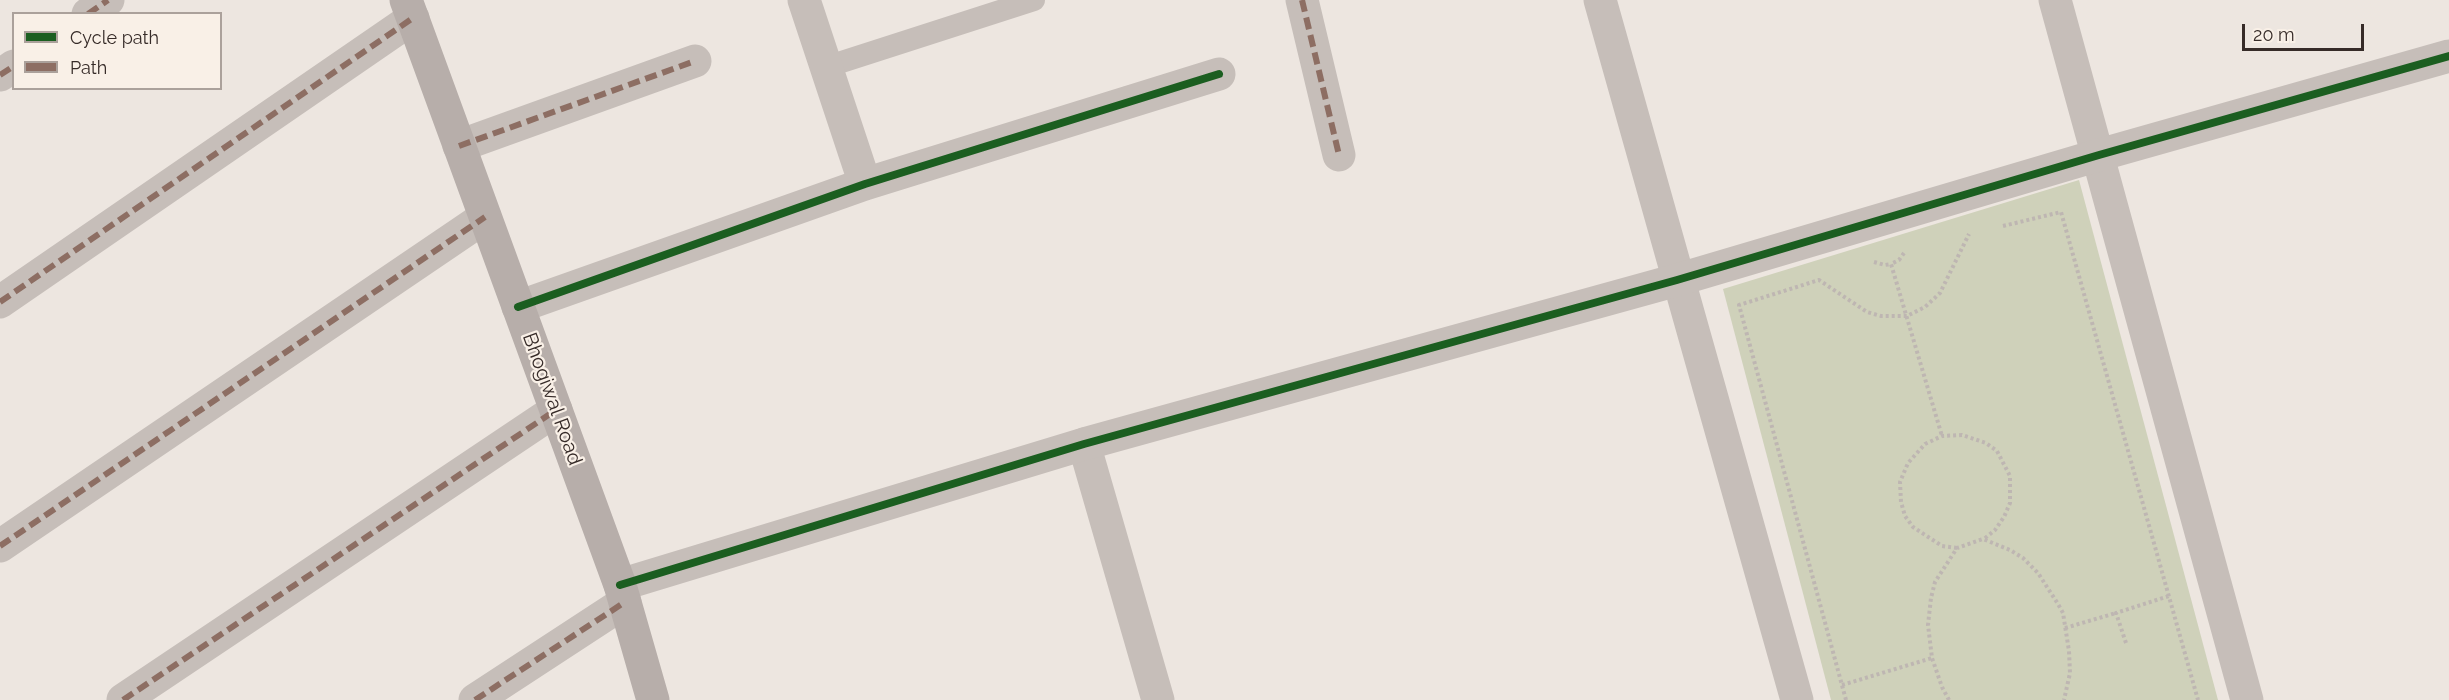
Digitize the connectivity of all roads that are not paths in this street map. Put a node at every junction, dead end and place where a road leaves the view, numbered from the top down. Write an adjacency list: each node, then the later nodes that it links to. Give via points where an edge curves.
1 (108, 0): 8 (street)
2 (804, 0): 11 (street)
3 (1034, 0): 11 (lane)
4 (1302, 0): 14 (street)
5 (1600, 0): 18 (street)
6 (2055, 0): 15 (street)
7 (409, 9): 13 (main road, Bhogiwal Road); 19 (street)
8 (91, 12)
9 (2449, 56): 15 (street)
10 (695, 60): 13 (street)
11 (826, 67): 16 (street)
12 (1219, 74): 16 (street)
13 (459, 146): 17 (main road, Bhogiwal Road)
14 (1339, 155)
15 (2099, 155): 18 (street); 30 (street)
16 (865, 184): 20 (street)
17 (485, 217): 20 (main road, Bhogiwal Road); 23 (street)
18 (1677, 280): 22 (street); 25 (street)
19 (0, 302)
20 (518, 307): 21 (main road, Bhogiwal Road)
21 (556, 410): 24 (main road, Bhogiwal Road); 26 (street)
22 (1084, 444): 24 (street); 29 (street)
23 (0, 546)
24 (623, 593): 27 (street); 28 (main road, Bhogiwal Road)
25 (1788, 698)
26 (123, 700)
27 (475, 700)
28 (653, 700)
29 (1158, 700)
30 (2247, 700)

